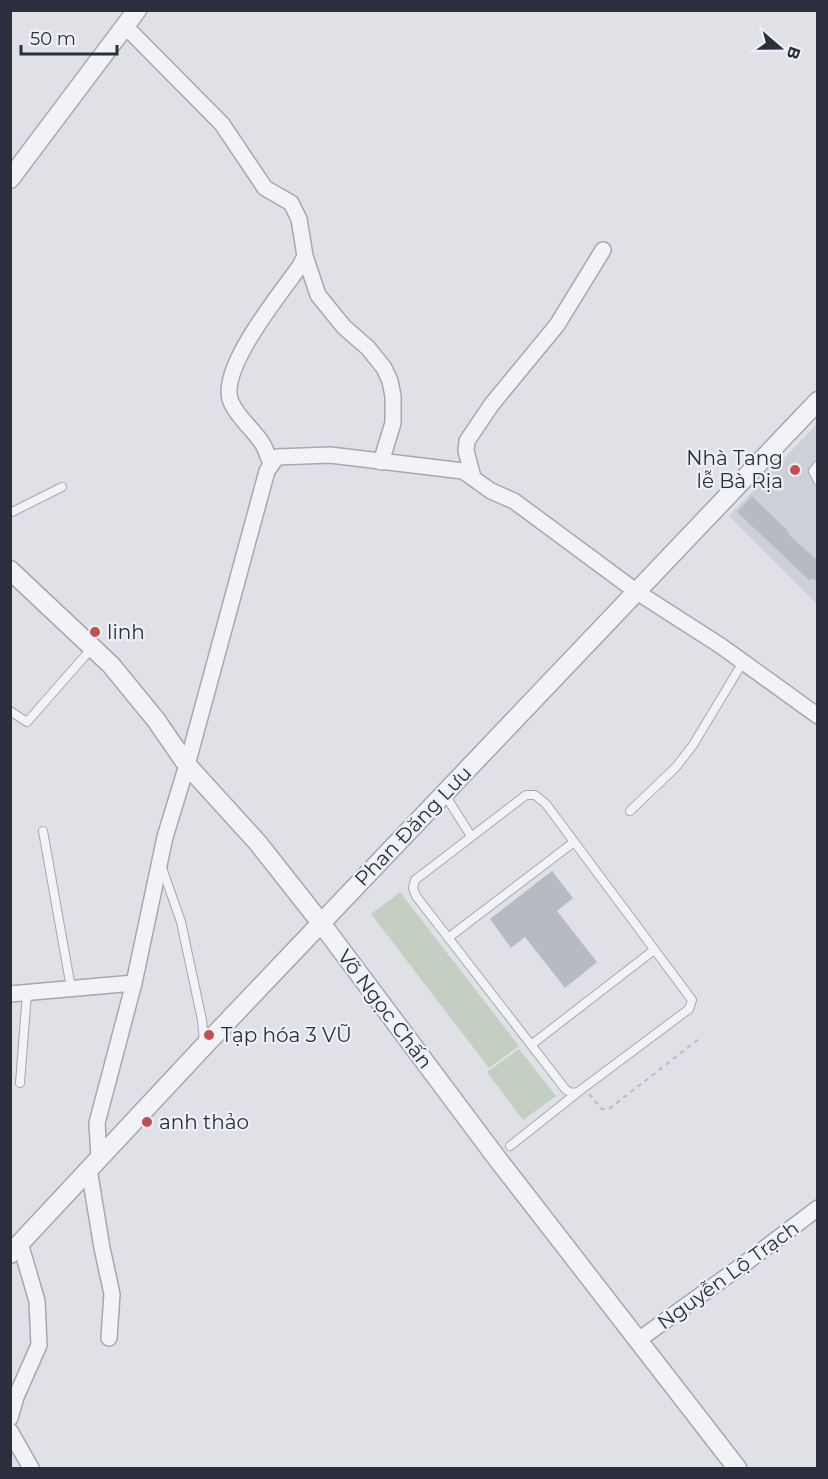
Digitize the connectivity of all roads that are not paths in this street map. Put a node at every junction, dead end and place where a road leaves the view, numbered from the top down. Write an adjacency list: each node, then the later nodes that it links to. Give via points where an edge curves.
1 (137, 10): 2 (street)
2 (125, 26): 3 (street); 5 (street, via 222,124 265,188 291,203 299,219)
3 (10, 179)
4 (603, 250): 10 (street, via 557,325 467,441)
5 (305, 256): 7 (street, via 318,295 344,327 368,348 390,381 393,423); 8 (street, via 248,339 231,375 231,401 262,443)
6 (818, 402): 15 (street, Phan Đăng Lưu)
7 (381, 462): 8 (street, via 330,455 277,457); 10 (street, via 463,471)
8 (271, 464): 20 (street)
9 (818, 465): 11 (lane, via 813,471)
10 (473, 477): 15 (street, via 514,501)
11 (818, 481)
12 (62, 487): 13 (lane)
13 (10, 513)
14 (10, 570): 16 (street, Võ Ngọc Chấn)
15 (637, 592): 17 (street); 21 (street, Phan Đăng Lưu)
16 (93, 647): 18 (lane, via 27,722); 20 (street, Võ Ngọc Chấn, via 156,720)
17 (742, 662): 19 (street); 22 (lane, via 693,745)
18 (10, 711)
19 (818, 716)
20 (187, 765): 26 (street); 27 (street, Võ Ngọc Chấn, via 258,843)
21 (444, 794): 24 (lane); 27 (street, Phan Đăng Lưu)
22 (630, 811)
23 (43, 831): 31 (lane)
24 (471, 836): 25 (lane, via 526,795 535,795); 28 (lane, via 415,880 413,888)
25 (574, 842): 28 (lane); 29 (lane)
26 (160, 861): 30 (street); 34 (lane, via 181,922)
27 (321, 923): 34 (street, Phan Đăng Lưu); 43 (street, Võ Ngọc Chấn)
28 (448, 938): 35 (lane)
29 (654, 950): 35 (lane); 37 (lane, via 692,1000 688,1009)
30 (134, 983): 31 (street); 39 (street, via 97,1123)
31 (71, 988): 32 (street)
32 (27, 993): 33 (street); 36 (lane)
33 (10, 994)
34 (205, 1045): 39 (street, Phan Đăng Lưu)
35 (531, 1045): 37 (lane, via 566,1090)
36 (20, 1083)
37 (581, 1090): 38 (lane)
38 (510, 1146)
39 (94, 1163): 41 (street, Phan Đăng Lưu); 42 (street, via 102,1248 112,1294)
40 (818, 1208): 43 (street, Nguyễn Lộ Trạch)
41 (15, 1248): 44 (street, via 37,1301 39,1345)
42 (109, 1338)
43 (637, 1341): 47 (street, Võ Ngọc Chấn)
44 (10, 1418)
45 (10, 1431): 46 (street)
46 (31, 1468)
47 (737, 1468)

